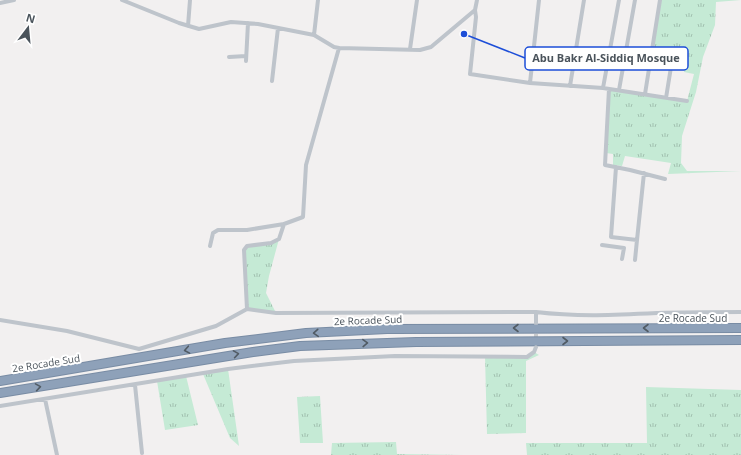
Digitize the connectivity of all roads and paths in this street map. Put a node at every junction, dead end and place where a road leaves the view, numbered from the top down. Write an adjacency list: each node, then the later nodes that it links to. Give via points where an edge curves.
1 (14, 0): 13 (street)
2 (122, 0): 12 (street)
3 (190, 0): 16 (street)
4 (318, 0): 18 (street)
5 (417, 0): 20 (street)
6 (477, 0): 14 (street)
7 (539, 0): 24 (street)
8 (584, 0): 25 (street)
9 (619, 0): 26 (street)
10 (635, 0): 28 (street)
11 (660, 0): 29 (street)
12 (130, 1): 16 (street)
13 (0, 2)
14 (475, 10): 20 (street, via 431,47); 24 (street, via 470,74)
15 (248, 24): 16 (street, via 231,22 199,29); 17 (street); 21 (street, via 246,59)
16 (188, 26)
17 (278, 28): 18 (street); 23 (street)
18 (314, 35): 19 (street)
19 (339, 48): 20 (street); 35 (street, via 306,165 303,217)
20 (410, 49)
21 (228, 57)
22 (670, 67): 30 (street)
23 (272, 80)
24 (530, 83): 25 (street)
25 (570, 86): 26 (street)
26 (603, 88): 27 (street)
27 (609, 89): 28 (street); 32 (street, via 605,165)
28 (619, 90): 29 (street)
29 (645, 94): 30 (street)
30 (666, 98): 31 (street)
31 (687, 102)
32 (616, 167): 33 (street); 36 (street, via 611,237)
33 (644, 173): 34 (street); 37 (street)
34 (665, 179)
35 (284, 224): 39 (street, via 247,230 218,230 213,233); 43 (street, via 279,239 247,246 244,250)
36 (613, 238): 37 (street); 40 (street)
37 (637, 240): 42 (street)
38 (602, 245): 40 (street)
39 (210, 246)
40 (612, 246): 41 (street, via 624,248)
41 (622, 259)
42 (635, 260)
43 (247, 309): 44 (street, via 276,313); 46 (street, via 216,326 139,349 67,331)
44 (536, 312): 45 (street, via 614,316); 47 (street)
45 (741, 312)
46 (0, 320)
47 (536, 324)
48 (741, 328): 51 (highway, 2e Rocade Sud, one-way to 51, via 394,329 313,333 225,343)
49 (741, 340): 53 (highway, one-way to 49, via 300,346 416,342)
50 (536, 347): 52 (street, via 527,357 395,356 294,360)
51 (0, 381)
52 (135, 385): 54 (street); 56 (street)
53 (0, 393)
54 (45, 400): 55 (street); 57 (street)
55 (0, 406)
56 (142, 452)
57 (57, 455)

